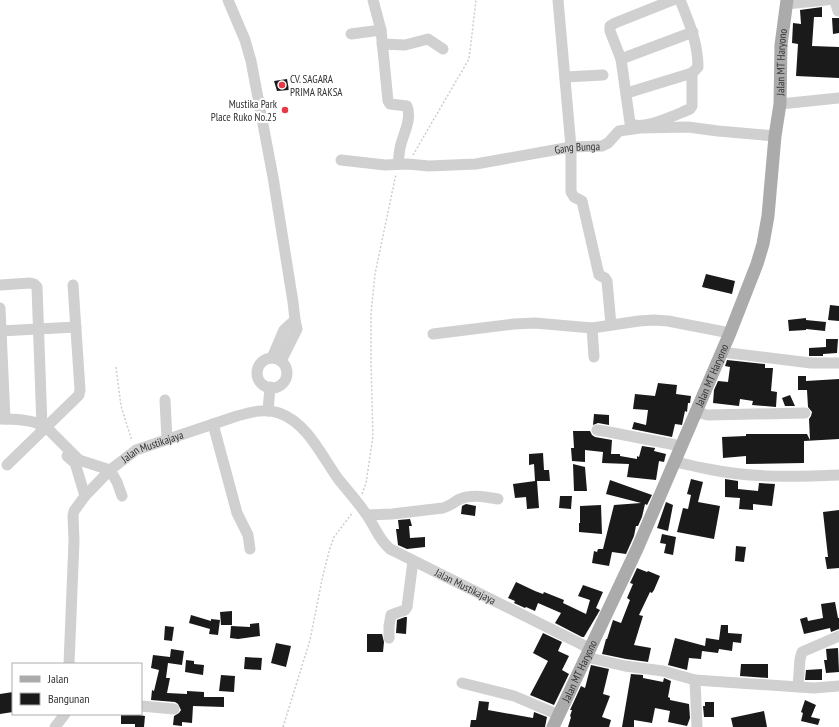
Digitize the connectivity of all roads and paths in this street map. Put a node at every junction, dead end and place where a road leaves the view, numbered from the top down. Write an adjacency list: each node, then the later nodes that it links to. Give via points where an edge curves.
1 (228, 0): 39 (street, via 251,61 293,302 294,320 284,330)
2 (373, 0): 11 (street)
3 (476, 0): 26 (path, via 469,59)
4 (558, 0): 19 (street)
5 (673, 0): 16 (street, via 610,26)
6 (680, 0): 12 (street)
7 (826, 0): 9 (street)
8 (832, 0): 10 (street, via 835,1)
9 (786, 2): 22 (main road, Jalan MT Haryono, via 781,45)
10 (838, 11)
11 (381, 30): 13 (street); 14 (street)
12 (693, 32): 16 (street); 17 (street, via 698,67)
13 (351, 34)
14 (382, 44): 15 (street, via 405,45 428,39); 26 (street, via 388,103 407,106 409,111)
15 (443, 49)
16 (621, 59): 20 (street)
17 (692, 73): 20 (street); 20 (street, via 690,109 646,125 630,123)
18 (604, 75): 19 (street)
19 (565, 77): 24 (street)
20 (627, 93)
21 (839, 98): 22 (street)
22 (780, 104): 23 (main road, Jalan MT Haryono)
23 (775, 136): 24 (street, Gang Bunga, via 688,127 640,128 619,131 602,146); 36 (main road, Jalan MT Haryono, via 763,244)
24 (572, 147): 26 (street, Gang Bunga, via 476,164); 30 (street, via 571,192 582,201 599,275 607,281)
25 (341, 160): 26 (street, Gang Bunga, via 385,165)
26 (403, 164): 61 (path, via 374,274 371,365 373,436 366,483)
27 (73, 285): 31 (street)
28 (0, 286): 33 (street, via 30,283 36,285)
29 (0, 308): 34 (street)
30 (611, 325): 32 (street); 36 (street, via 639,320 668,321)
31 (76, 327): 33 (street); 49 (street, via 79,395)
32 (592, 328): 35 (street, via 535,323); 38 (street)
33 (38, 329): 34 (street); 49 (street)
34 (1, 331): 47 (street)
35 (433, 334)
36 (730, 334): 37 (main road, Jalan MT Haryono)
37 (721, 352): 40 (street, via 811,363); 45 (main road, Jalan MT Haryono)
38 (594, 357)
39 (277, 360): 42 (street, via 286,369 285,378 279,385); 42 (street, via 265,360 257,372 260,382)
40 (839, 363)
41 (116, 367): 53 (path, via 121,406)
42 (270, 387): 44 (street)
43 (165, 400): 51 (street)
44 (268, 411): 48 (street, Jalan Mustikajaya, via 254,411); 61 (street, Jalan Mustikajaya, via 279,412 302,427)
45 (695, 412): 46 (street, via 708,415); 52 (main road, Jalan MT Haryono)
46 (805, 413)
47 (2, 419): 49 (street, via 35,423)
48 (213, 424): 51 (street, Jalan Mustikajaya); 63 (street, via 237,513 248,535)
49 (44, 428): 55 (street); 56 (street, via 79,460); 58 (street, via 47,435 75,463)
50 (596, 430): 52 (street)
51 (167, 439): 53 (street, Jalan Mustikajaya)
52 (681, 446): 54 (main road, Jalan MT Haryono)
53 (136, 450): 56 (street, Jalan Mustikajaya)
54 (675, 462): 57 (street, via 709,470 761,476 801,477); 67 (main road, Jalan MT Haryono)
55 (7, 466)
56 (110, 470): 58 (street, Jalan Mustikajaya); 59 (street)
57 (839, 474)
58 (85, 496): 68 (street, Jalan Mustikajaya, via 73,516)
59 (122, 496)
60 (498, 499): 62 (street, via 475,496 443,508)
61 (359, 505): 62 (street, Jalan Mustikajaya); 78 (path, via 334,537 330,548 310,640)
62 (367, 515): 64 (street, Jalan Mustikajaya, via 383,543)
63 (250, 549)
64 (413, 561): 66 (street, via 407,607 406,610 391,615); 67 (street, Jalan Mustikajaya)
65 (839, 636): 72 (street, via 802,652)
66 (389, 638)
67 (588, 653): 69 (street, Jalan Mustikajaya, via 625,666 662,671); 76 (main road, Jalan MT Haryono)
68 (69, 663)
69 (695, 680): 72 (street, Jalan Mustikajaya); 80 (street)
70 (462, 683): 76 (street, via 514,696)
71 (839, 686): 72 (street, Jalan Mustikajaya)
72 (798, 688)
73 (142, 706): 74 (street)
74 (174, 709)
75 (64, 715): 77 (street)
76 (559, 715): 79 (main road, Jalan MT Haryono)
77 (58, 726)
78 (284, 727)
79 (553, 727)
80 (696, 727)

